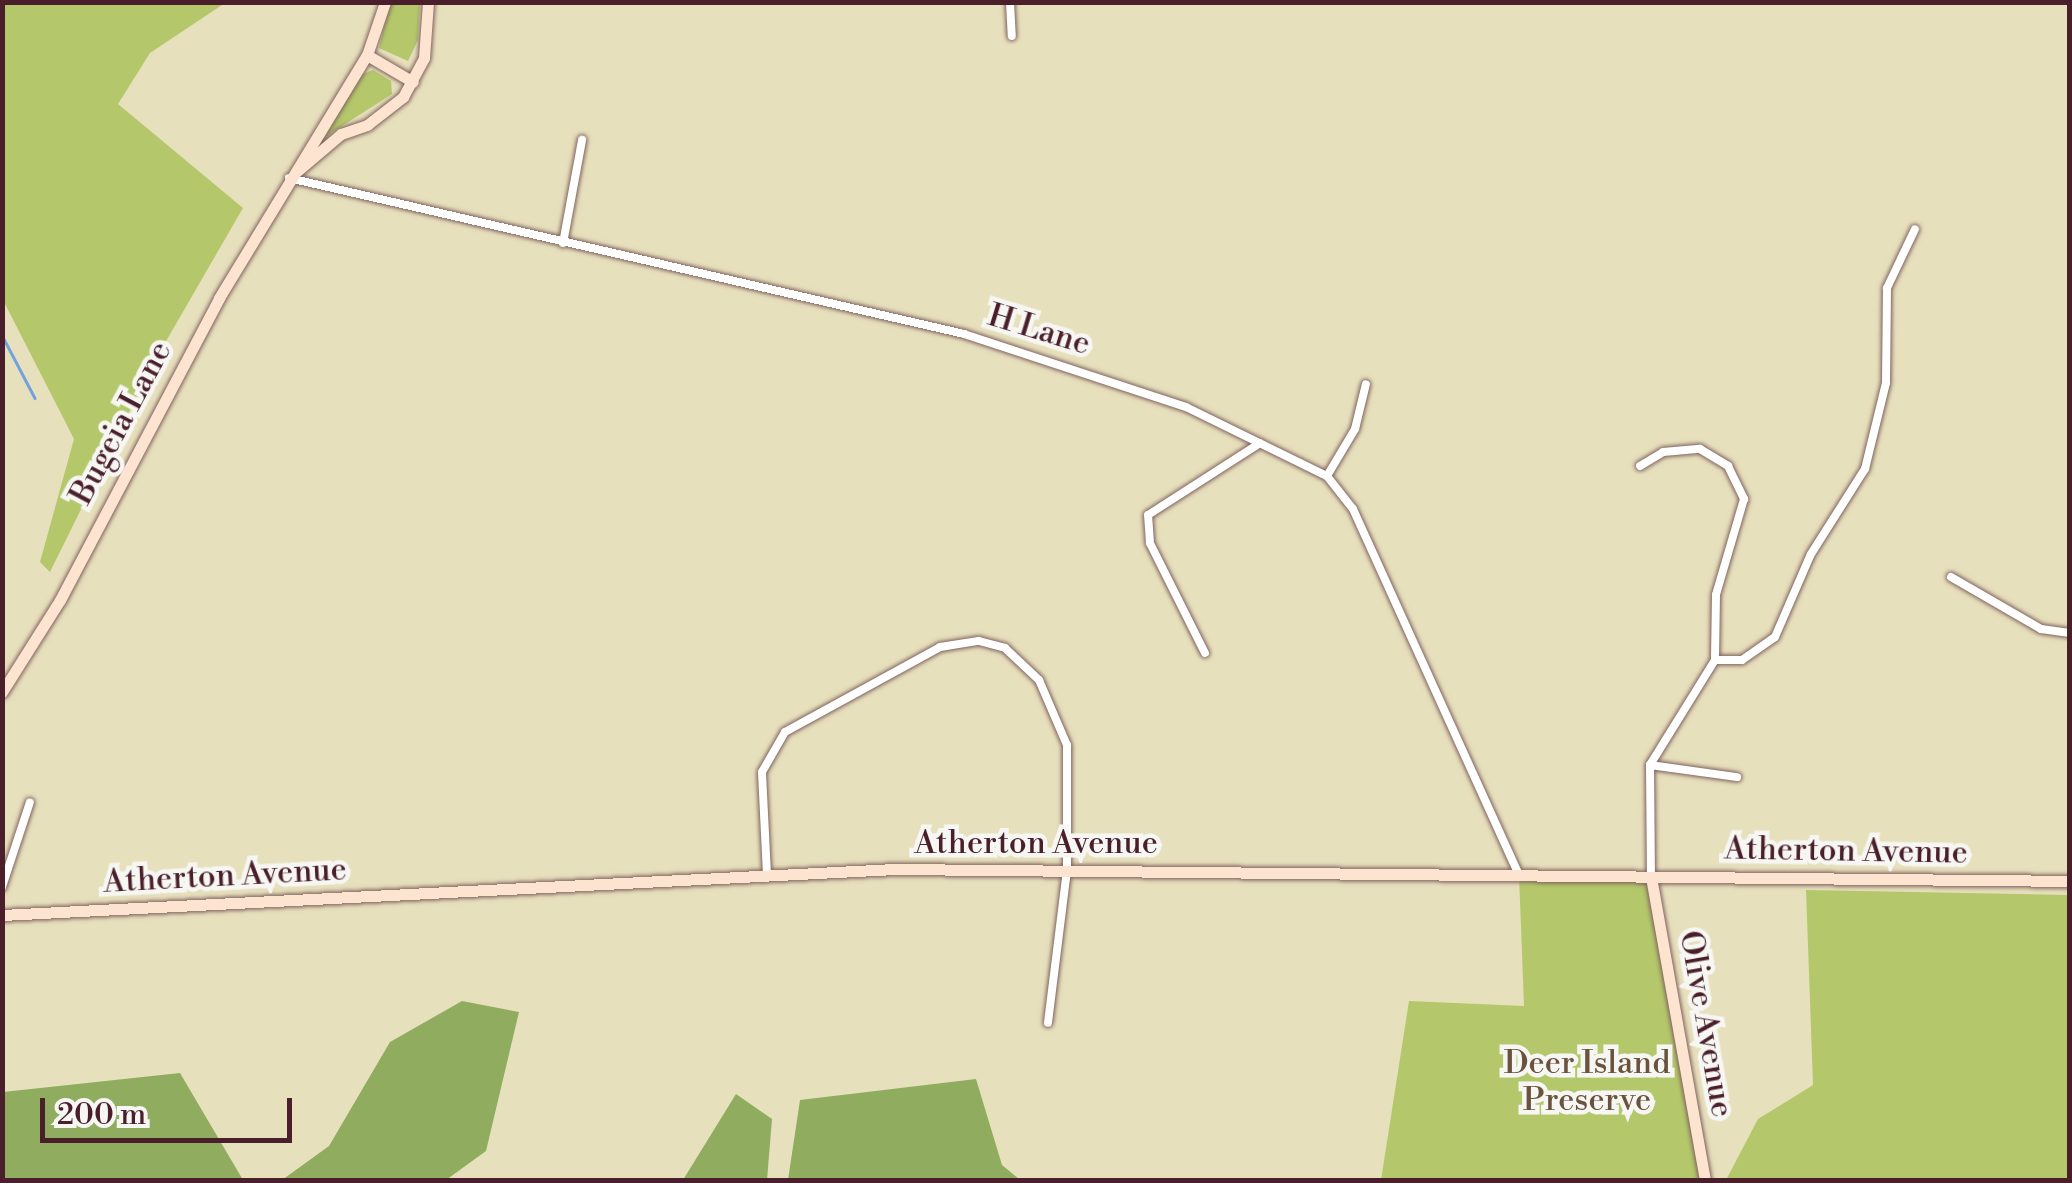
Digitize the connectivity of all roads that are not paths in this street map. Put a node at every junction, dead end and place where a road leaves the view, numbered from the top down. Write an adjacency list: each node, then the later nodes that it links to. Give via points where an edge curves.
1 (386, 2): 5 (main road, Bugeia Lane)
2 (428, 2): 6 (main road, via 429,32)
3 (1010, 2): 4 (street)
4 (1012, 36)
5 (366, 55): 6 (main road); 8 (main road, Bugeia Lane)
6 (413, 82): 8 (main road, via 387,113 341,134)
7 (582, 140): 10 (street)
8 (288, 178): 10 (street, H Lane); 19 (main road, Bugeia Lane, via 60,600)
9 (1916, 229): 18 (street, via 1887,288 1886,383 1864,469 1811,554 1775,636 1742,660)
10 (563, 242): 12 (street, H Lane, via 964,334 1091,371)
11 (1366, 384): 14 (street, via 1355,429)
12 (1260, 443): 14 (street, H Lane); 17 (street, via 1148,515 1150,544)
13 (1640, 466): 18 (street, via 1663,452 1700,449 1738,481 1743,518 1718,584)
14 (1327, 476): 25 (street, H Lane, via 1353,509)
15 (1951, 577): 16 (street, via 2041,628)
16 (2070, 634)
17 (1204, 653)
18 (1716, 660): 20 (street)
19 (2, 692)
20 (1650, 765): 21 (street); 26 (street)
21 (1737, 777)
22 (30, 802): 28 (street)
23 (1067, 870): 24 (main road, Atherton Avenue); 24 (street, via 1067,746 1054,710 1017,656 992,644 961,642 814,715 775,742 762,772); 25 (main road, Atherton Avenue); 30 (street)
24 (766, 875): 29 (main road, Atherton Avenue)
25 (1520, 875): 26 (main road, Atherton Avenue)
26 (1652, 876): 27 (main road, Atherton Avenue); 31 (main road, Olive Avenue)
27 (2070, 881)
28 (2, 886)
29 (2, 914)
30 (1048, 1023)
31 (1705, 1180)

